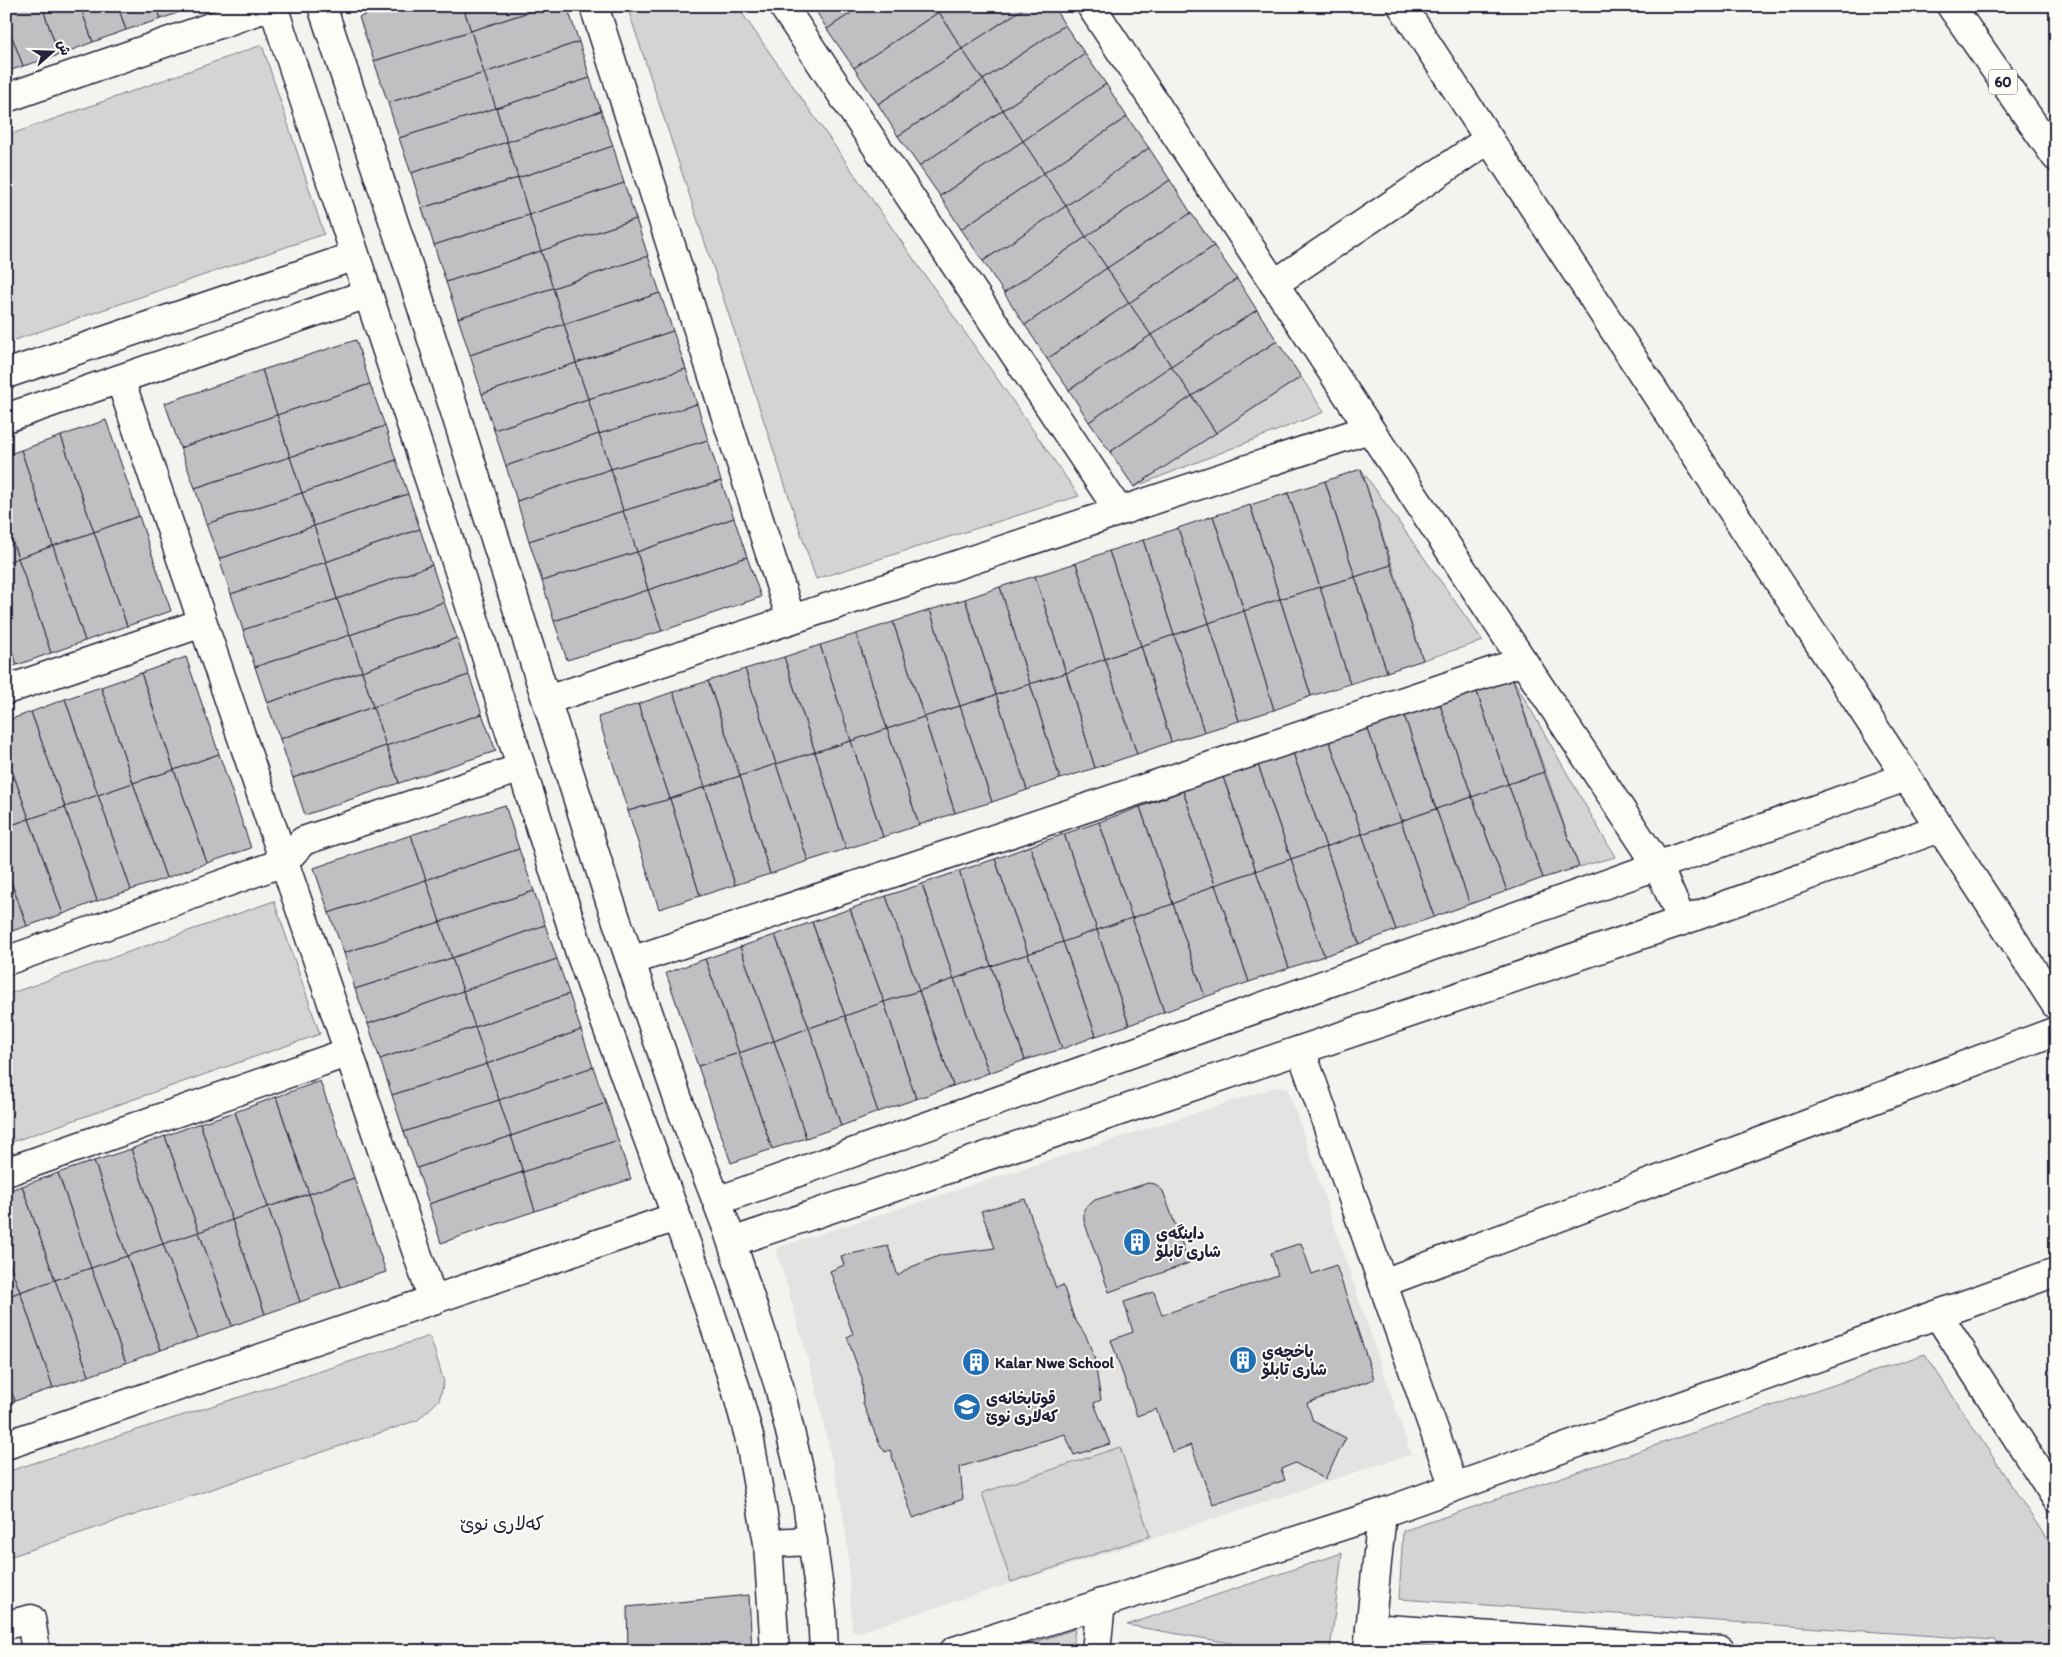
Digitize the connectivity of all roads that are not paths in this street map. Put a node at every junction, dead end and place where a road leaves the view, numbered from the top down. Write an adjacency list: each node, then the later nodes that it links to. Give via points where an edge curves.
1 (272, 6): 8 (main road); 11 (main road)
2 (322, 6): 23 (main road)
3 (594, 6): 19 (main road)
4 (782, 6): 18 (main road)
5 (1090, 6): 12 (main road)
6 (1402, 6): 9 (main road)
7 (1951, 6): 10 (main road, 60)
8 (6, 98)
9 (1489, 139): 12 (main road); 25 (main road)
10 (2056, 157)
11 (354, 256): 13 (main road); 14 (main road)
12 (1274, 284): 17 (main road)
13 (367, 294): 15 (main road); 24 (main road)
14 (6, 374)
15 (120, 379): 16 (main road); 20 (main road)
16 (6, 418)
17 (1369, 428): 18 (main road); 21 (main road)
18 (1119, 511): 19 (main road)
19 (791, 619): 23 (main road)
20 (202, 622): 22 (main road); 27 (main road)
21 (1523, 661): 28 (main road); 30 (main road)
22 (6, 690)
23 (547, 700): 30 (main road)
24 (521, 768): 27 (main road, via 303,842); 38 (main road, via 581,956)
25 (1906, 777): 26 (main road); 28 (main road)
26 (1940, 828): 29 (main road); 32 (main road)
27 (284, 862): 31 (main road); 35 (main road)
28 (1658, 866): 29 (main road); 37 (main road)
29 (1682, 921): 34 (main road)
30 (631, 960): 37 (main road, via 681,1108)
31 (6, 961)
32 (2056, 1005)
33 (2056, 1031): 41 (main road)
34 (1301, 1050): 39 (main road); 41 (main road)
35 (349, 1052): 36 (main road); 42 (main road)
36 (6, 1172)
37 (717, 1201): 39 (main road)
38 (676, 1217): 42 (main road); 49 (main road, via 736,1389 749,1436)
39 (732, 1242): 48 (main road, via 779,1386)
40 (2056, 1272): 43 (main road)
41 (1383, 1283): 45 (main road)
42 (433, 1300): 44 (main road)
43 (1938, 1315): 45 (main road); 46 (main road)
44 (6, 1446)
45 (1454, 1487): 47 (main road)
46 (2056, 1498)
47 (1382, 1513): 50 (main road); 52 (main road)
48 (814, 1541): 49 (main road); 55 (main road)
49 (768, 1543): 54 (main road)
50 (1101, 1603): 56 (main road); 57 (main road)
51 (6, 1625): 53 (main road, via 31,1619)
52 (1369, 1640): 58 (main road)
53 (36, 1651)
54 (775, 1651)
55 (824, 1651)
56 (954, 1651)
57 (1096, 1651)
58 (1721, 1651)

